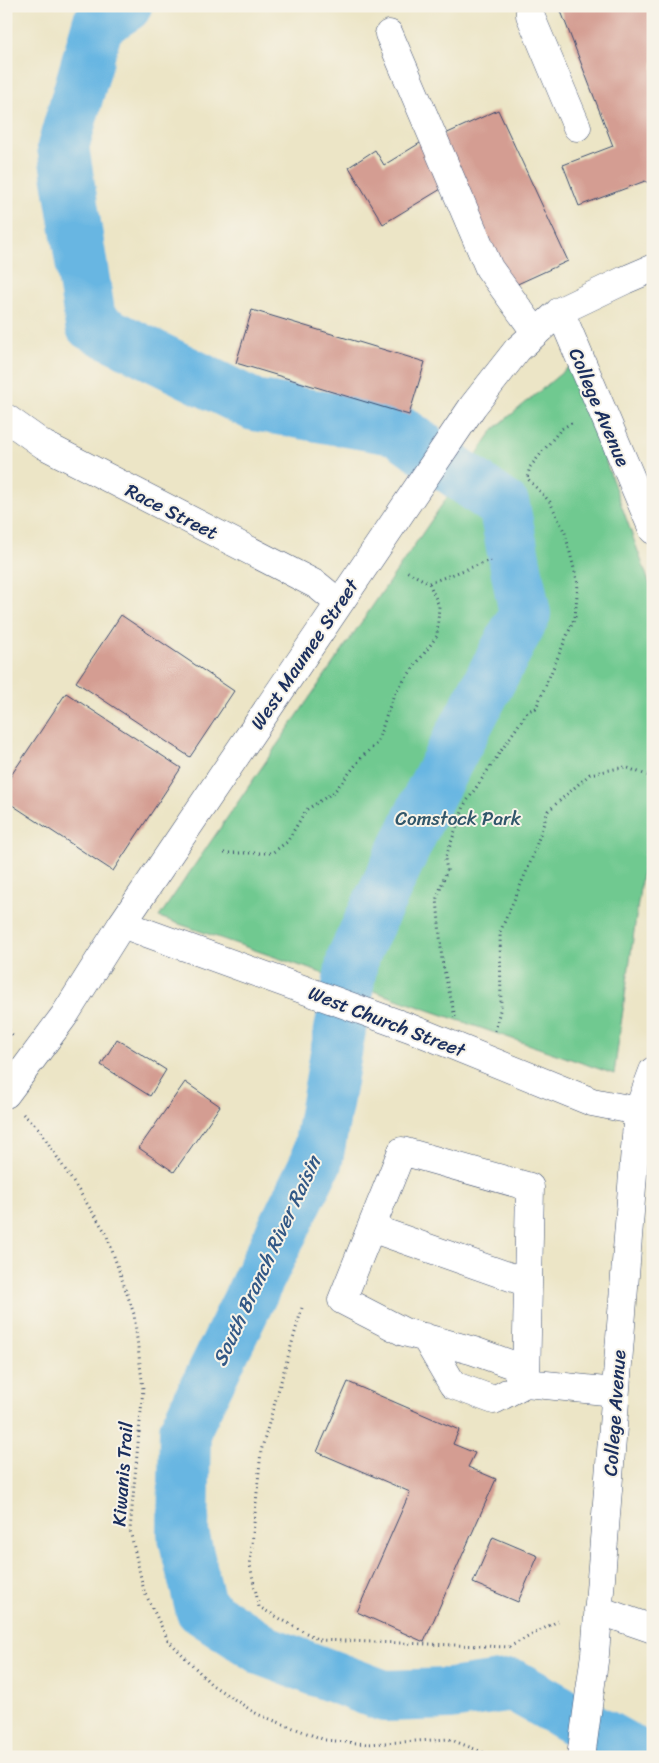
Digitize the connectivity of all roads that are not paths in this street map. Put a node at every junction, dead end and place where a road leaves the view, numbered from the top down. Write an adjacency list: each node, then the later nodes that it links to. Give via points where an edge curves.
1 (530, 6): 3 (street, via 530,15)
2 (389, 34): 6 (street, via 489,268)
3 (578, 126)
4 (653, 268): 5 (street, West Maumee Street)
5 (560, 312): 6 (street, West Maumee Street); 8 (street, College Avenue)
6 (536, 333): 9 (street, West Maumee Street, via 517,350 472,406)
7 (6, 418): 9 (street, Race Street, via 44,446 318,584)
8 (653, 530)
9 (339, 603): 10 (street, West Maumee Street)
10 (122, 924): 12 (street, West Maumee Street); 13 (street, West Church Street, via 410,1028 592,1102)
11 (653, 1071): 13 (street, College Avenue)
12 (13, 1102)
13 (645, 1110): 18 (street, College Avenue)
14 (371, 1228): 15 (street); 15 (street, via 402,1151 530,1187); 16 (street, via 342,1300 404,1332)
15 (528, 1283): 17 (street)
16 (425, 1337): 17 (street, via 513,1365); 17 (street, via 453,1385 494,1400)
17 (526, 1383): 18 (street)
18 (615, 1392): 19 (street, College Avenue)
19 (598, 1610): 20 (street); 21 (street, College Avenue)
20 (653, 1629)
21 (582, 1753)

